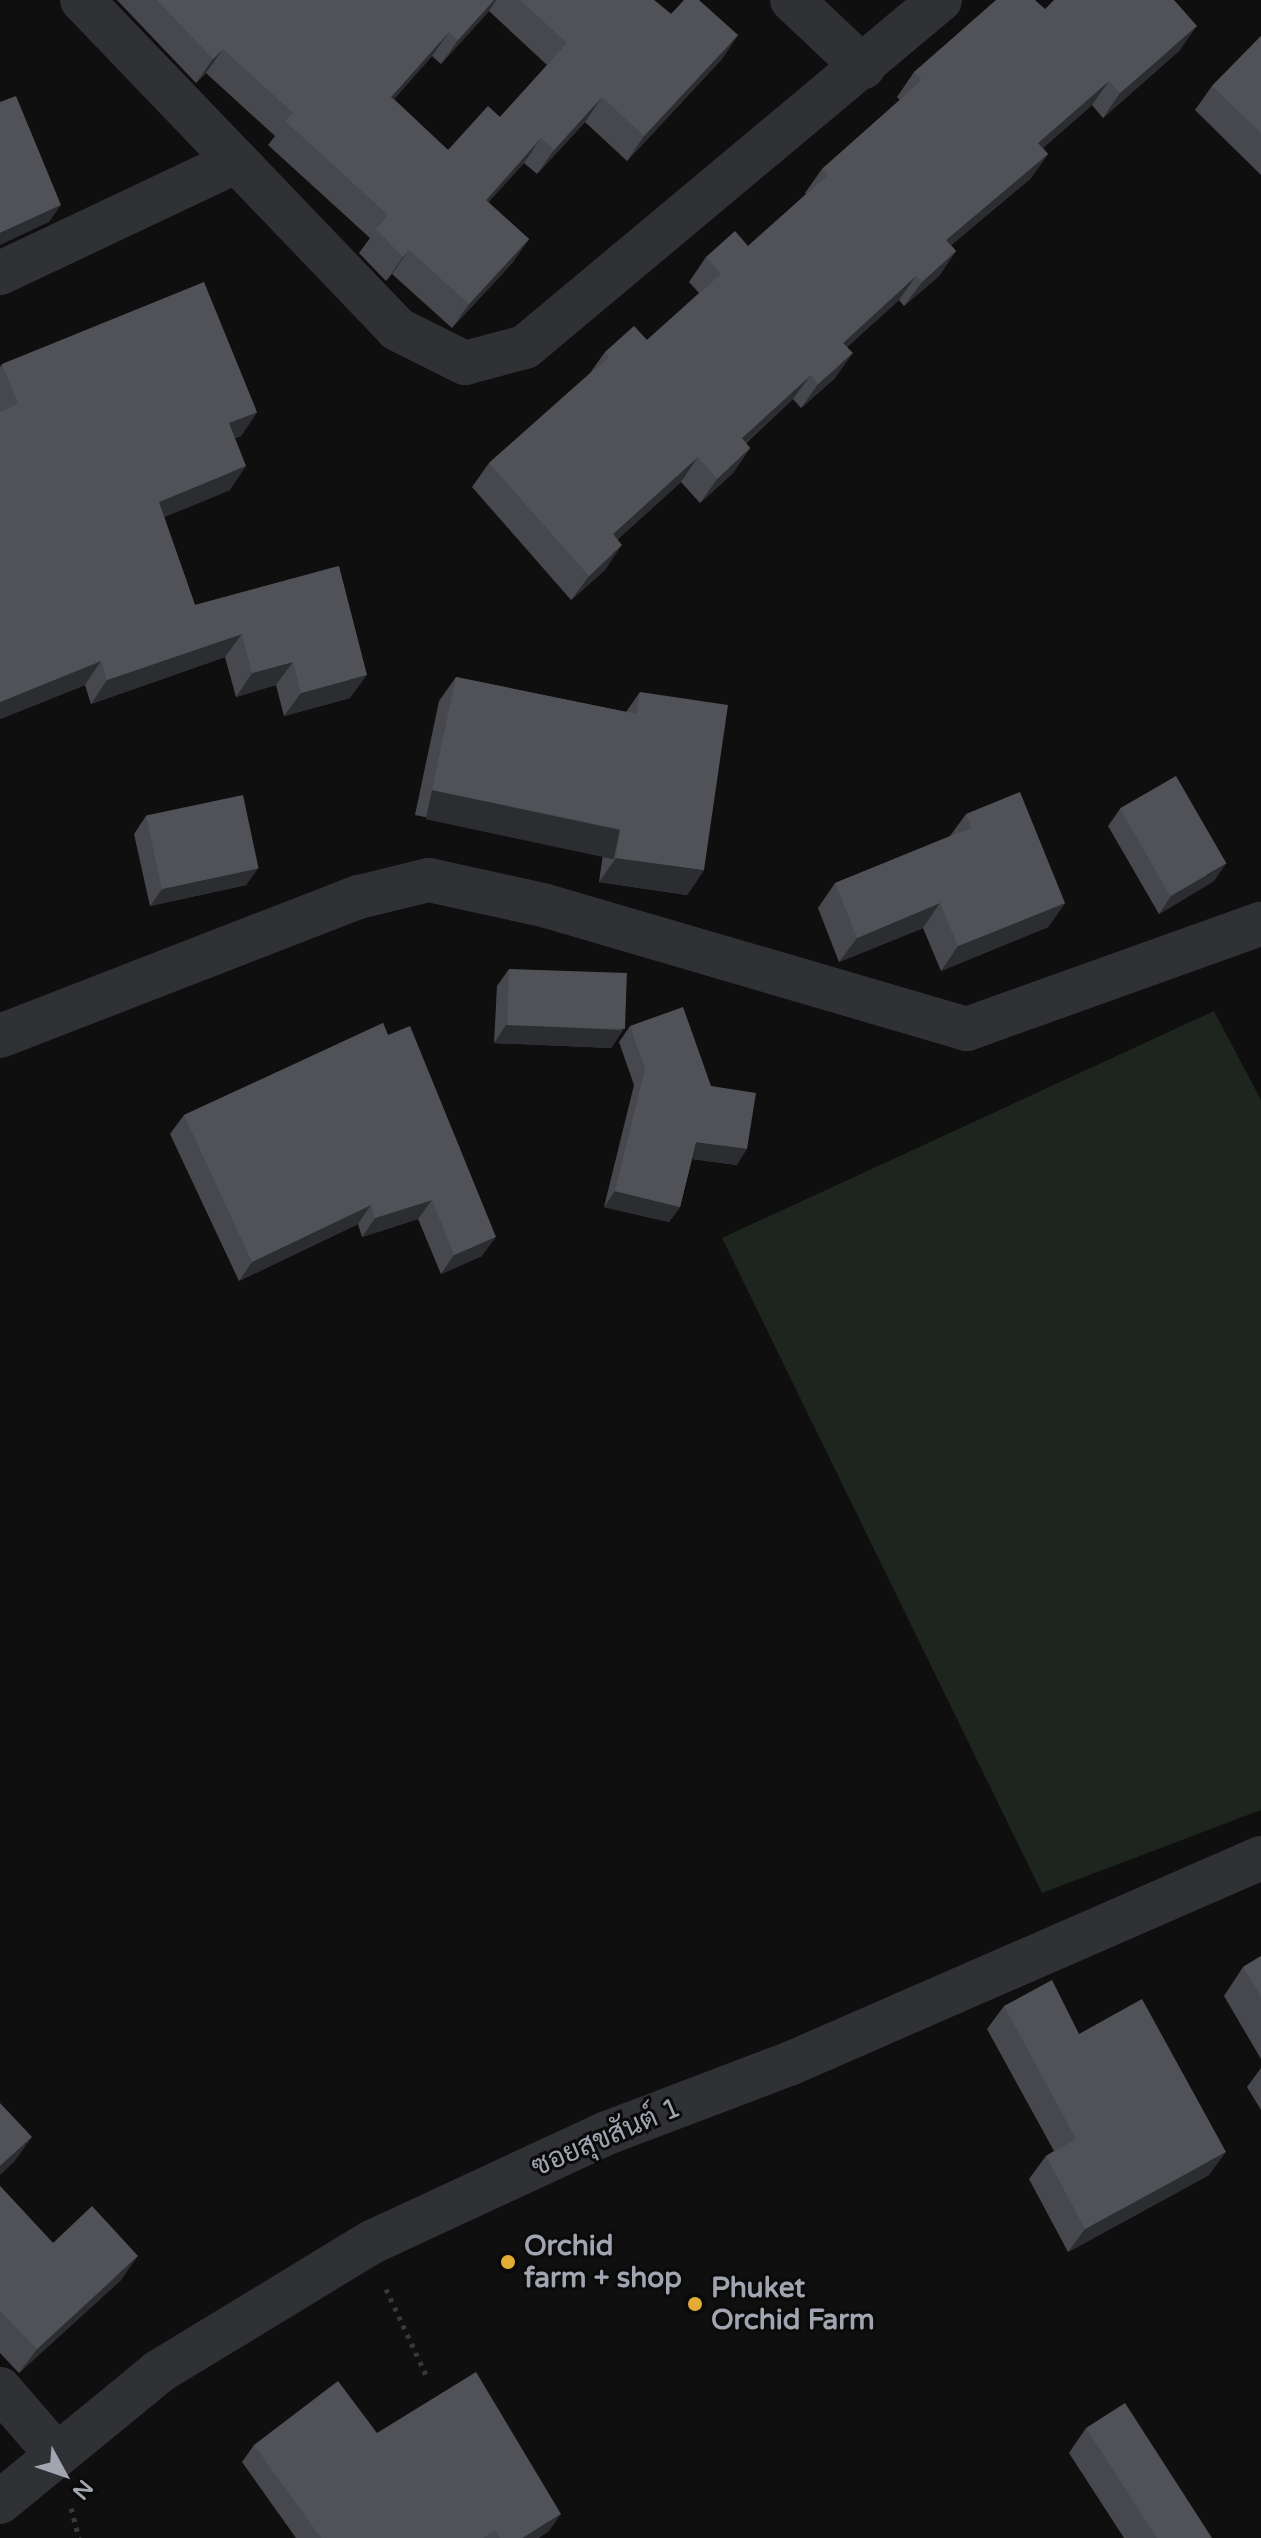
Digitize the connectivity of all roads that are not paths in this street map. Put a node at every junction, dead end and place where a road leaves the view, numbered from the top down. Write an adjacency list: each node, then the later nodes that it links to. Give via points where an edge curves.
1 (82, 0): 5 (street)
2 (792, 0): 4 (street)
3 (940, 0): 4 (street)
4 (863, 67): 5 (street, via 525,347 465,363 397,329)
5 (237, 161): 6 (street)
6 (0, 273)
7 (1261, 924): 8 (street, via 967,1029 543,905 429,880 359,897)
8 (0, 1036)
9 (1261, 1858): 11 (street, ซอยสุขสันต์ 1, via 789,2064 607,2133 372,2242 158,2372)
10 (0, 2389): 11 (street)
11 (56, 2454): 12 (street, ซอยสุขสันต์ 1)
12 (0, 2502)

